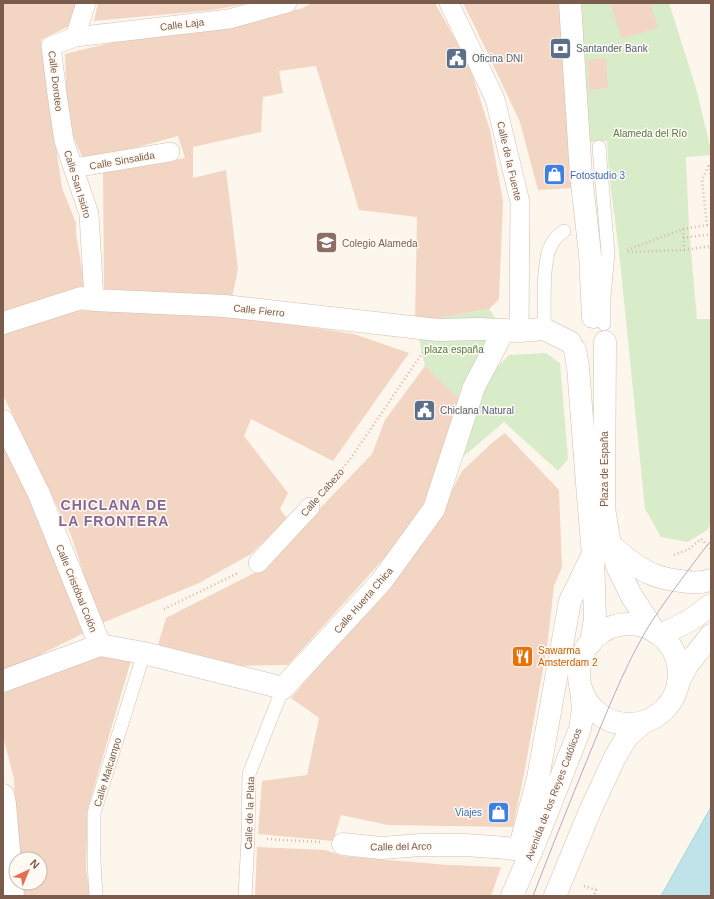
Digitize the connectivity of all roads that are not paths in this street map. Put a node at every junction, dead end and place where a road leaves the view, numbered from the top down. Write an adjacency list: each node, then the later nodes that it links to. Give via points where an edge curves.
1 (86, 3): 5 (street)
2 (287, 3): 5 (street, Calle Laja, via 229,19)
3 (449, 3): 15 (street, Calle de la Fuente, via 495,99 520,202)
4 (570, 3): 13 (street, via 581,175)
5 (75, 37): 6 (street, Calle Doroteo, via 51,46)
6 (64, 140): 9 (street, Calle San Isidro)
7 (599, 147): 13 (lane, via 613,253)
8 (170, 152): 9 (street, Calle Sinsalida)
9 (74, 168): 11 (street, Calle San Isidro, via 89,214)
10 (564, 231): 14 (lane, via 553,242 547,256)
11 (94, 300): 12 (street, Calle Fierro, via 81,298); 15 (street, Calle Fierro, via 225,306 438,330)
12 (3, 323)
13 (601, 328): 16 (street, via 602,348 598,351 592,354 580,353); 16 (street, Plaza de España, via 587,316 581,317 569,331 568,336); 19 (street, Plaza de España, via 604,508)
14 (544, 329): 15 (street); 16 (street)
15 (512, 331): 30 (street, Calle Huerta Chica, via 474,388 434,509 381,582)
16 (573, 346): 19 (street, Plaza de España)
17 (3, 422): 26 (street, Calle Cristóbal Colón, via 39,494)
18 (310, 507): 20 (street, Calle Cabezo)
19 (602, 550): 21 (street, via 653,575 689,583); 23 (street, Plaza de España, via 617,566 631,595); 25 (street, Plaza de España); 35 (street, via 570,601)
20 (258, 563)
21 (711, 580)
22 (711, 605): 23 (street, via 689,621)
23 (658, 634): 25 (street, via 648,628 624,625 600,634); 29 (street, via 676,657)
24 (711, 635): 29 (street, via 688,664)
25 (591, 642): 31 (street, via 580,664 579,677)
26 (100, 645): 27 (street); 28 (street)
27 (144, 653): 30 (street); 37 (lane, Calle Malcampo, via 94,813)
28 (3, 681)
29 (678, 684): 32 (street, via 666,708)
30 (283, 688): 38 (lane, Calle de la Plata, via 249,774)
31 (582, 689): 32 (street, via 594,710 604,718 617,723); 35 (street, Avenida de los Reyes Católicos, via 580,729)
32 (644, 722): 40 (street, via 627,738 615,757)
33 (3, 795): 36 (street)
34 (343, 844): 35 (street, Calle del Arco, via 380,848 466,845)
35 (525, 851): 39 (street, Avenida de los Reyes Católicos)
36 (13, 896)
37 (96, 896)
38 (245, 896)
39 (512, 896)
40 (555, 896)

